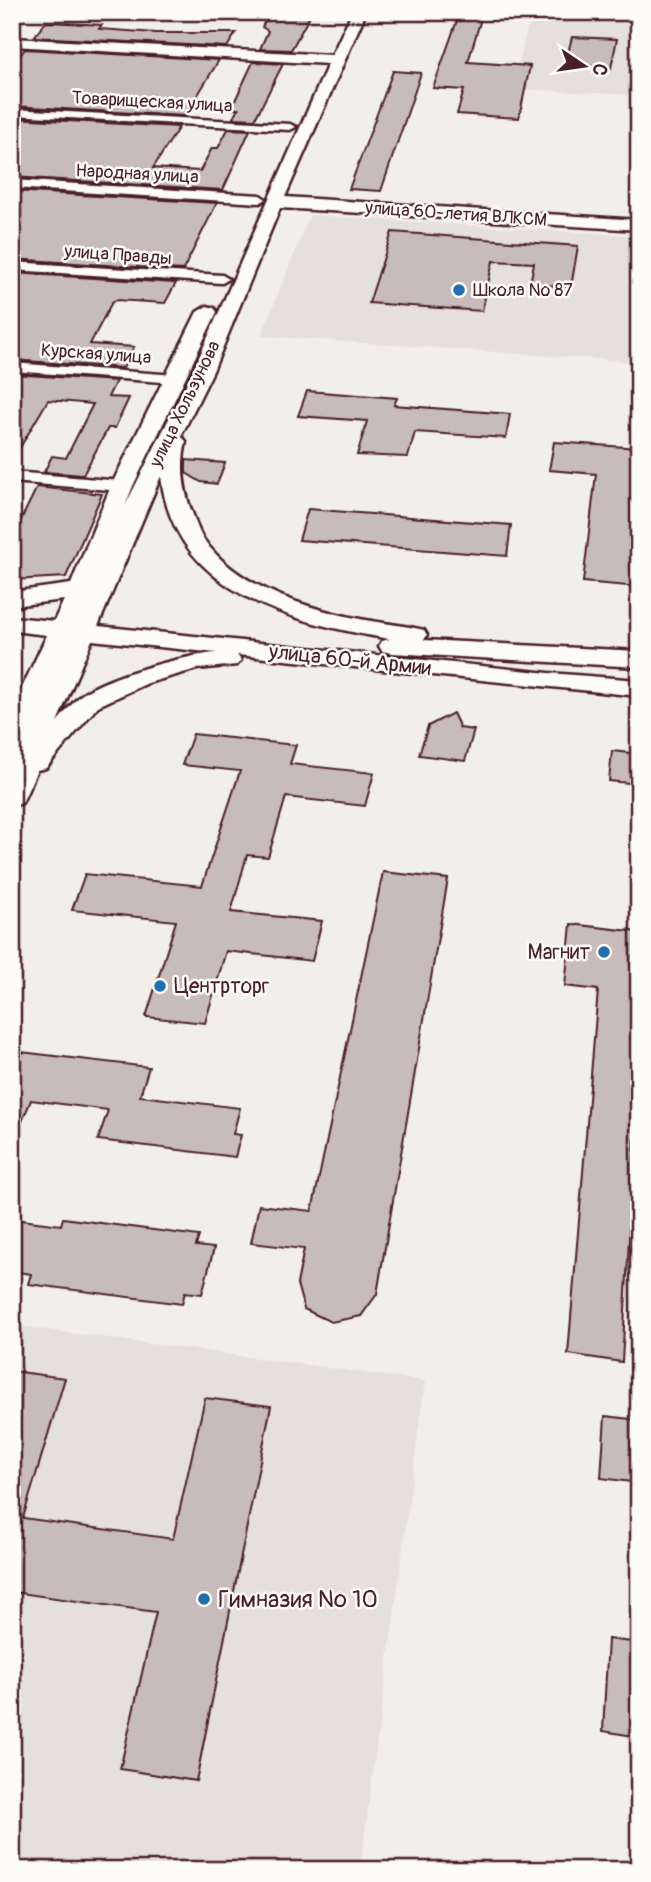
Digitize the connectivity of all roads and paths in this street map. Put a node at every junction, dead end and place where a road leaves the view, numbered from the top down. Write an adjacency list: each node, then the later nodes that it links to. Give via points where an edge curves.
1 (343, 12): 4 (main road, улица Хользунова)
2 (359, 12): 4 (main road, улица Хользунова)
3 (12, 41): 4 (main road)
4 (330, 59): 6 (main road, улица Хользунова); 8 (main road, улица Хользунова)
5 (12, 112): 6 (street, Товарищеская улица)
6 (289, 127): 8 (main road, улица Хользунова)
7 (12, 184): 8 (street, Народная улица)
8 (267, 201): 9 (main road, улица 60-летия ВЛКСМ); 11 (main road, улица Хользунова); 14 (main road, улица Хользунова)
9 (639, 225)
10 (12, 266): 11 (street, улица Правды)
11 (222, 279): 13 (main road, улица Хользунова)
12 (12, 367): 13 (street, Курская улица)
13 (176, 379): 16 (main road, улица Хользунова)
14 (183, 413): 17 (main road, улица Хользунова, via 149,477); 22 (main road, via 170,461 174,495 192,541 210,562 248,588 310,614 377,630)
15 (12, 477): 16 (street)
16 (122, 486): 18 (main road, улица Хользунова)
17 (105, 583): 18 (main road); 21 (main road, улица Хользунова)
18 (81, 589): 19 (main road); 21 (main road, улица Хользунова)
19 (12, 598)
20 (12, 624): 21 (main road)
21 (76, 624): 22 (main road, улица 60-й Армии); 23 (main road, улица 60-й Армии); 26 (main road, улица Хользунова); 27 (main road, улица Хользунова)
22 (547, 653): 24 (main road, улица 60-й Армии)
23 (310, 655): 25 (main road, улица 60-й Армии); 27 (main road, via 196,662 139,678 89,701)
24 (639, 659)
25 (639, 688)
26 (12, 738)
27 (15, 792)

